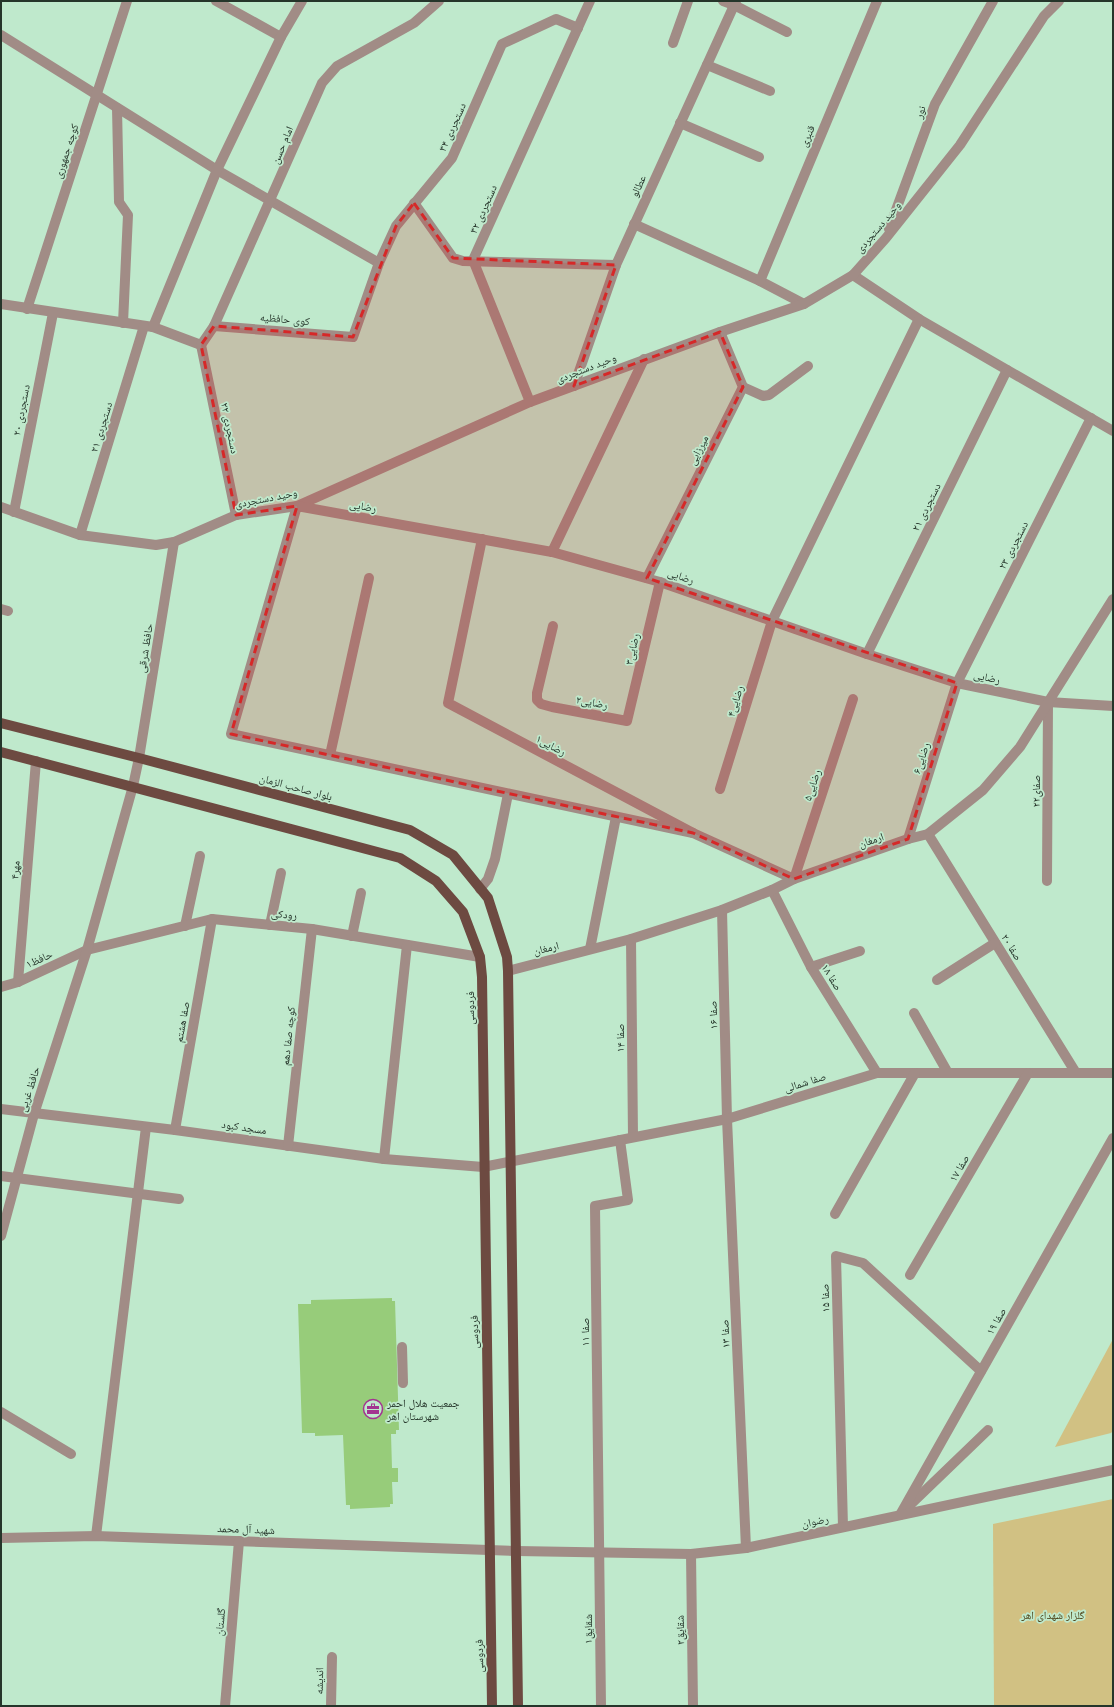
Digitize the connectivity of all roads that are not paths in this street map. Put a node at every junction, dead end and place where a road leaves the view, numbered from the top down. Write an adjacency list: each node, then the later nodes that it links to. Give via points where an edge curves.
1 (127, 1): 19 (street, کوچه جمهوری)
2 (216, 1): 15 (street)
3 (302, 1): 15 (street)
4 (439, 1): 24 (street, امام حسن, via 414,23 337,66 322,83)
5 (590, 1): 12 (street, دستجردی ۳۲)
6 (688, 1): 16 (street)
7 (723, 1): 11 (street)
8 (877, 1): 32 (street, قنبری)
9 (993, 1): 27 (street, نور, via 935,104)
10 (1059, 1): 27 (street, وحید دستجردی, via 1044,16 960,145)
11 (735, 3): 13 (street); 17 (street, عطالو)
12 (578, 28): 25 (street, دستجردی ۳۴, via 556,19 502,44 452,158); 28 (street, دستجردی ۳۲)
13 (787, 32)
14 (1, 35): 19 (street)
15 (281, 37): 23 (street)
16 (673, 43)
17 (707, 65): 18 (street); 21 (street, عطالو)
18 (770, 91)
19 (97, 96): 20 (street); 35 (street, کوچه جمهوری)
20 (117, 108): 23 (street); 38 (street, via 119,202 128,215)
21 (680, 123): 22 (street); 26 (street, عطالو)
22 (759, 157)
23 (217, 170): 24 (street); 39 (street)
24 (270, 202): 29 (street); 40 (street, امام حسن)
25 (414, 203): 28 (street, via 454,258 463,261); 29 (street, دستجردی ۳۴, via 396,226)
26 (634, 224): 30 (street, عطالو); 32 (street)
27 (886, 238): 31 (street, وحید دستجردی)
28 (473, 260): 30 (street); 49 (street)
29 (379, 263): 42 (street, دستجردی ۳۴)
30 (616, 265): 47 (street, عطالو)
31 (853, 275): 34 (street, وحید دستجردی); 37 (street)
32 (760, 281): 34 (street)
33 (1, 304): 35 (street)
34 (804, 304): 41 (street, وحید دستجردی)
35 (27, 309): 36 (street)
36 (53, 313): 38 (street); 54 (street, دستجردی ۲۰)
37 (919, 319): 46 (street); 64 (street, رضایی۴)
38 (123, 323): 39 (street)
39 (148, 326): 43 (street); 56 (street, دستجردی ۲۱)
40 (214, 326): 42 (street, کوی حافظیه); 43 (street, امام حسن)
41 (720, 332): 44 (street, وحید دستجردی); 48 (street)
42 (353, 337)
43 (201, 345): 55 (street, دستجردی ۲۲)
44 (644, 359): 47 (street, وحید دستجردی); 59 (street)
45 (808, 366): 48 (street, via 769,395 763,396)
46 (1007, 370): 50 (street); 66 (street, دستجردی ۲۱)
47 (574, 386): 49 (street, وحید دستجردی)
48 (743, 387): 61 (street, میرزایی)
49 (530, 402): 52 (street, وحید دستجردی)
50 (1091, 418): 51 (street); 67 (street, دستجردی ۲۳)
51 (1113, 431)
52 (297, 506): 55 (street, وحید دستجردی); 57 (street, رضایی); 74 (street, via 231,734)
53 (1, 507): 54 (street, وحید دستجردی)
54 (14, 512): 56 (street, وحید دستجردی)
55 (236, 515): 58 (street, وحید دستجردی)
56 (80, 534): 58 (street, وحید دستجردی, via 156,545)
57 (482, 539): 59 (street, رضایی); 81 (street, رضایی۱, via 448,704)
58 (174, 542): 75 (street, حافظ شرقی)
59 (552, 552): 61 (street, رضایی)
60 (368, 578): 74 (street)
61 (647, 578): 62 (street, رضایی)
62 (660, 582): 64 (street, رضایی); 71 (street, رضایی۳)
63 (1113, 599): 69 (street, ارمغان)
64 (772, 621): 66 (street, رضایی); 78 (street, رضایی۴)
65 (553, 626): 71 (street, رضایی۲, via 537,700 541,704)
66 (868, 654): 67 (street, رضایی)
67 (957, 683): 69 (street, رضایی); 83 (street, رضایی۶)
68 (853, 698): 86 (street, رضایی۵)
69 (1048, 702): 70 (street); 82 (street, ارمغان, via 1020,747 983,790); 87 (street, صفای۲۲)
70 (1113, 706)
71 (627, 722)
72 (1, 723): 75 (main road, بلوار صاحب الزمان)
73 (1, 752): 76 (main road)
74 (330, 756): 79 (street)
75 (139, 758): 77 (street, حافظ شرقی); 88 (main road, بلوار صاحب الزمان, via 410,830 453,855)
76 (36, 761): 77 (main road); 107 (street, مهر۴)
77 (133, 786): 101 (street); 103 (main road, via 400,858 436,881 463,912)
78 (720, 789)
79 (508, 794): 80 (street); 88 (street, via 495,859 488,879)
80 (616, 817): 81 (street); 100 (street)
81 (692, 834): 86 (street, رضایی۱)
82 (928, 834): 83 (street, ارمغان); 98 (street, صفا ۲۰)
83 (908, 839): 86 (street, ارمغان)
84 (200, 856): 94 (street)
85 (281, 873): 93 (street)
86 (794, 879): 89 (street, ارمغان)
87 (1047, 881)
88 (480, 888): 105 (main road, بلوار صاحب الزمان, via 488,898 507,957)
89 (772, 890): 91 (street, ارمغان); 104 (street, صفا ۱۸)
90 (361, 893): 96 (street)
91 (722, 910): 97 (street, ارمغان); 118 (street, صفا ۱۶)
92 (212, 919): 93 (street, رودکی); 94 (street, رودکی); 120 (street, صفا هشتم)
93 (270, 925): 95 (street, رودکی)
94 (185, 926): 101 (street, رودکی)
95 (312, 929): 96 (street, رودکی); 124 (street, کوچه صفا دهم)
96 (352, 936): 99 (street, رودکی)
97 (632, 939): 100 (street, ارمغان); 121 (street, صفا ۱۴)
98 (995, 943): 106 (street); 114 (street, صفا ۲۰)
99 (408, 945): 103 (street, رودکی); 125 (street)
100 (590, 949): 105 (street, ارمغان)
101 (86, 950): 107 (street, حافظ۱); 117 (street, حافظ غربی)
102 (860, 951): 104 (street)
103 (480, 957): 127 (main road, فردوسی)
104 (811, 967): 110 (street, صفا ۱۸)
105 (508, 971): 126 (main road)
106 (937, 980)
107 (18, 982): 108 (street, حافظ۱)
108 (1, 986)
109 (914, 1013): 112 (street)
110 (877, 1073): 111 (street, صفا شمالی); 118 (street, صفا شمالی)
111 (915, 1073): 112 (street, صفا شمالی); 132 (street)
112 (948, 1073): 113 (street, صفا شمالی)
113 (1028, 1073): 114 (street, صفا شمالی); 134 (street, صفا ۱۷)
114 (1076, 1073): 115 (street, صفا شمالی)
115 (1113, 1073)
116 (1, 1109): 117 (street, مسجد کبود)
117 (34, 1114): 119 (street, مسجد کبود); 129 (street, حافظ غربی)
118 (728, 1118): 121 (street, صفا شمالی); 147 (street, صفا ۱۳)
119 (146, 1126): 120 (street, مسجد کبود); 130 (street)
120 (175, 1130): 124 (street, مسجد کبود)
121 (633, 1137): 123 (street, صفا شمالی)
122 (1113, 1138): 136 (street, صفا ۱۹)
123 (620, 1140): 126 (street, صفا شمالی); 150 (street, صفا ۱۱, via 628,1200 595,1206)
124 (288, 1146): 125 (street, مسجد کبود)
125 (384, 1159): 127 (street, مسجد کبود)
126 (510, 1161): 127 (street, صفا شمالی); 149 (main road)
127 (483, 1167): 148 (main road, فردوسی)
128 (1, 1176): 129 (street)
129 (17, 1178): 130 (street); 133 (street, حافظ غربی)
130 (138, 1194): 131 (street); 144 (street)
131 (179, 1199)
132 (835, 1214)
133 (1, 1236)
134 (910, 1275)
135 (402, 1347): 137 (street)
136 (981, 1371): 142 (street, صفا ۱۹); 143 (street, صفا ۱۵, via 863,1263 836,1256)
137 (403, 1383)
138 (1, 1412): 140 (street)
139 (988, 1430): 142 (street)
140 (71, 1454)
141 (1113, 1470): 142 (street, رضوان)
142 (900, 1515): 143 (street, رضوان)
143 (843, 1527): 147 (street, رضوان)
144 (96, 1536): 145 (street, شهید آل محمد); 146 (street, شهید آل محمد)
145 (1, 1538)
146 (239, 1541): 148 (street, شهید آل محمد); 153 (street, گلستان)
147 (746, 1548): 151 (street, رضوان)
148 (490, 1549): 149 (street, شهید آل محمد); 155 (main road, فردوسی)
149 (517, 1551): 150 (street, رضوان); 156 (main road)
150 (600, 1552): 151 (street, رضوان); 157 (street, شقایق۱)
151 (691, 1554): 158 (street, شقایق۲)
152 (332, 1657): 154 (street, اندیشه)
153 (225, 1706)
154 (331, 1706)
155 (492, 1706)
156 (518, 1706)
157 (601, 1706)
158 (693, 1706)

